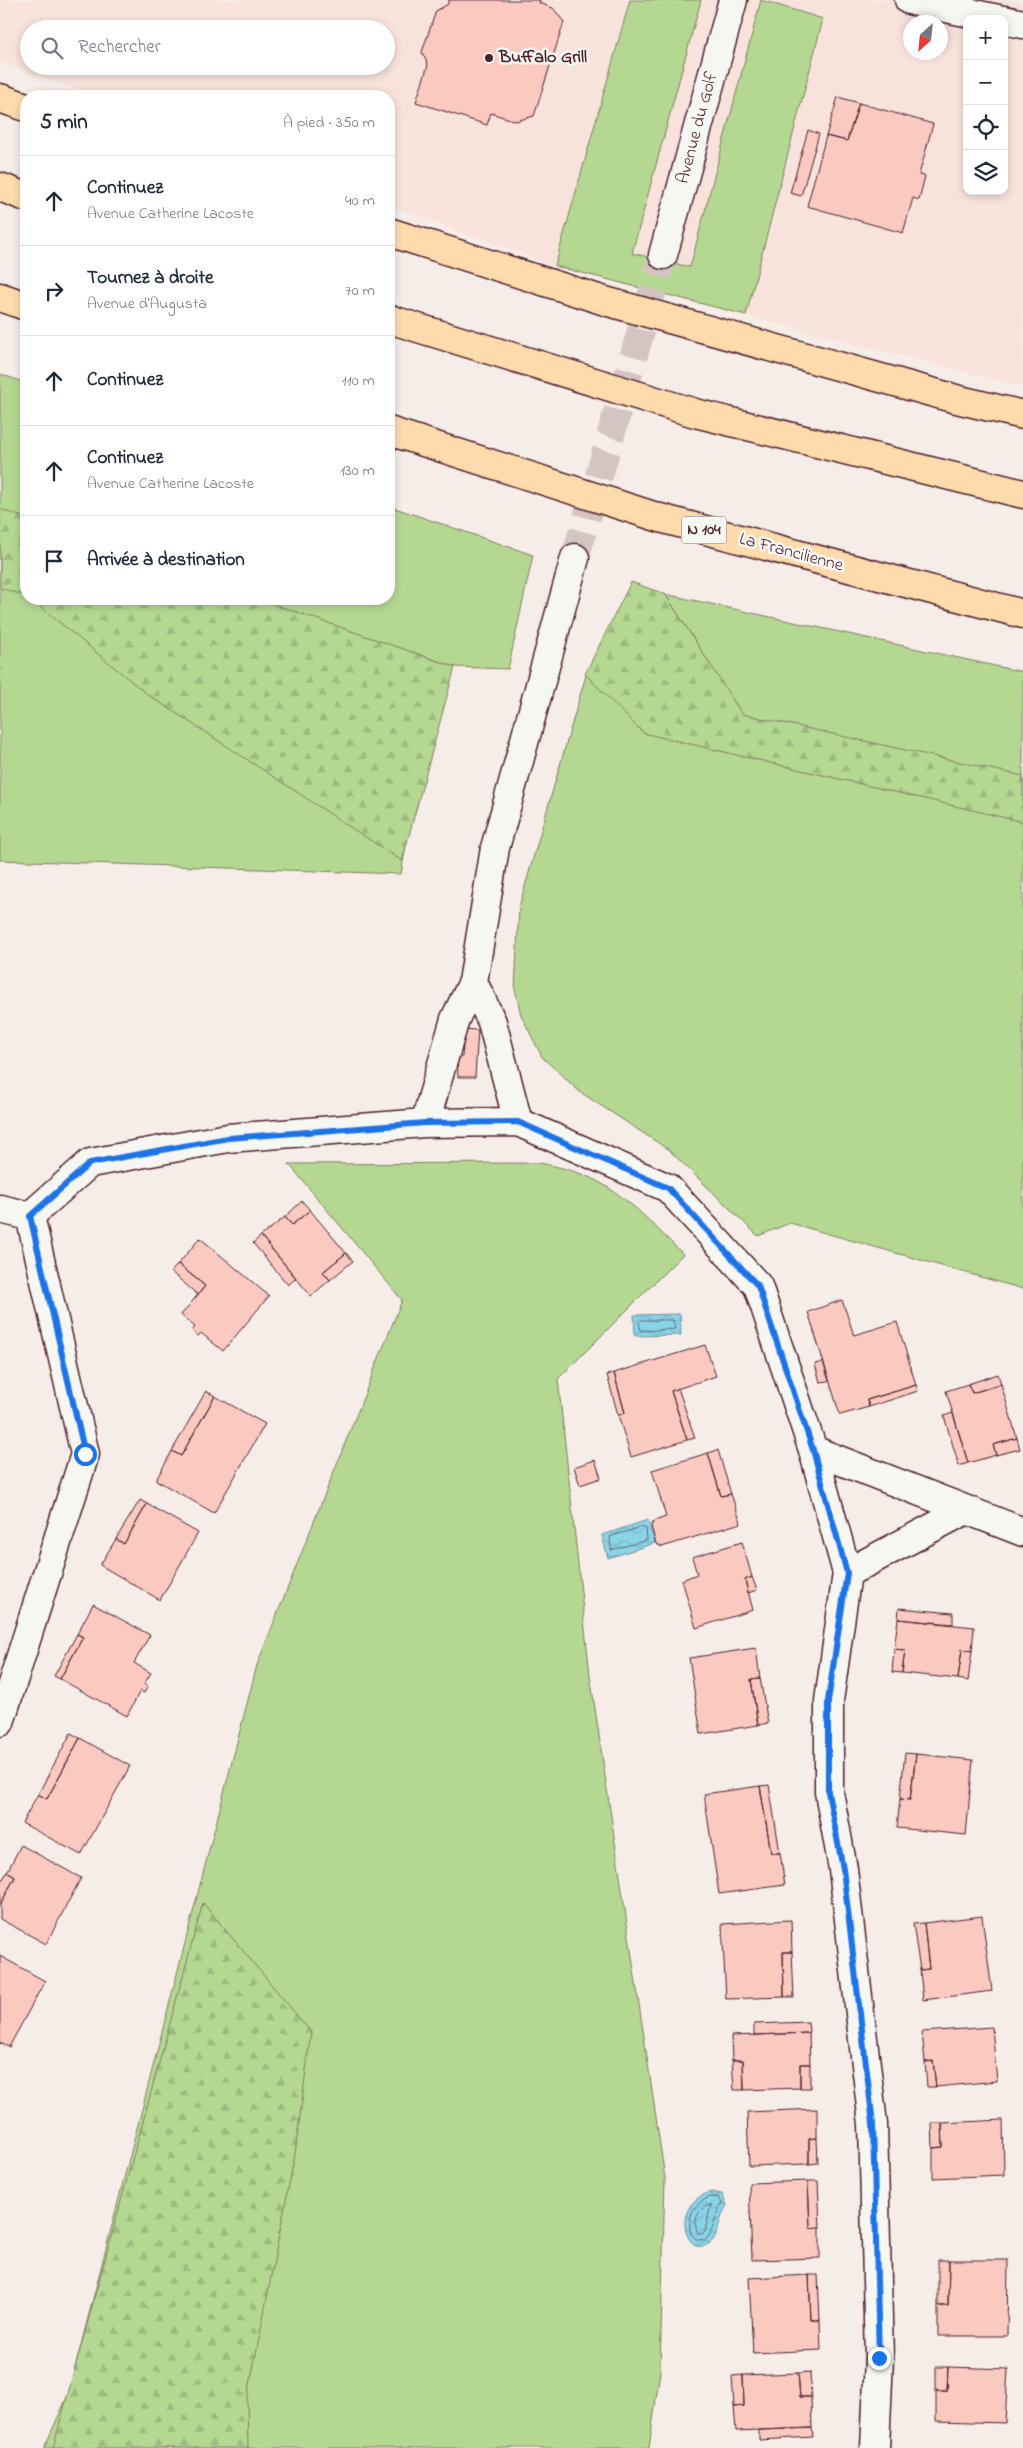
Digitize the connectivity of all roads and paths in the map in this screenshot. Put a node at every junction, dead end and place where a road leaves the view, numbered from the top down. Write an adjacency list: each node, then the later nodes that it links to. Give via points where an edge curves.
1 (733, 0): 11 (street, Avenue du Golf)
2 (908, 0): 3 (street)
3 (979, 15)
4 (1008, 21): 5 (street)
5 (1023, 24)
6 (0, 98): 7 (highway)
7 (20, 106)
8 (0, 187): 9 (highway)
9 (20, 195)
10 (395, 234): 15 (highway, via 614,304)
11 (663, 255)
12 (0, 297): 13 (highway)
13 (20, 304)
14 (395, 321): 17 (highway, via 695,412)
15 (1023, 415)
16 (395, 433): 19 (highway, La Francilienne / N 104, via 660,518)
17 (1023, 494)
18 (575, 558): 20 (street, via 495,848)
19 (1023, 614)
20 (473, 982): 21 (street, via 492,1022); 22 (street, via 455,1019)
21 (518, 1122): 22 (street); 25 (street, via 668,1188 758,1286)
22 (425, 1123): 24 (street, via 228,1138 90,1163)
23 (0, 1209): 24 (street)
24 (30, 1216): 29 (street, via 85,1454)
25 (813, 1450): 26 (street); 28 (street)
26 (964, 1511): 27 (street); 28 (street)
27 (1023, 1532)
28 (847, 1573): 30 (street, via 828,1701 828,1792 843,1869 873,2124 879,2358)
29 (0, 1722)
30 (875, 2448)

